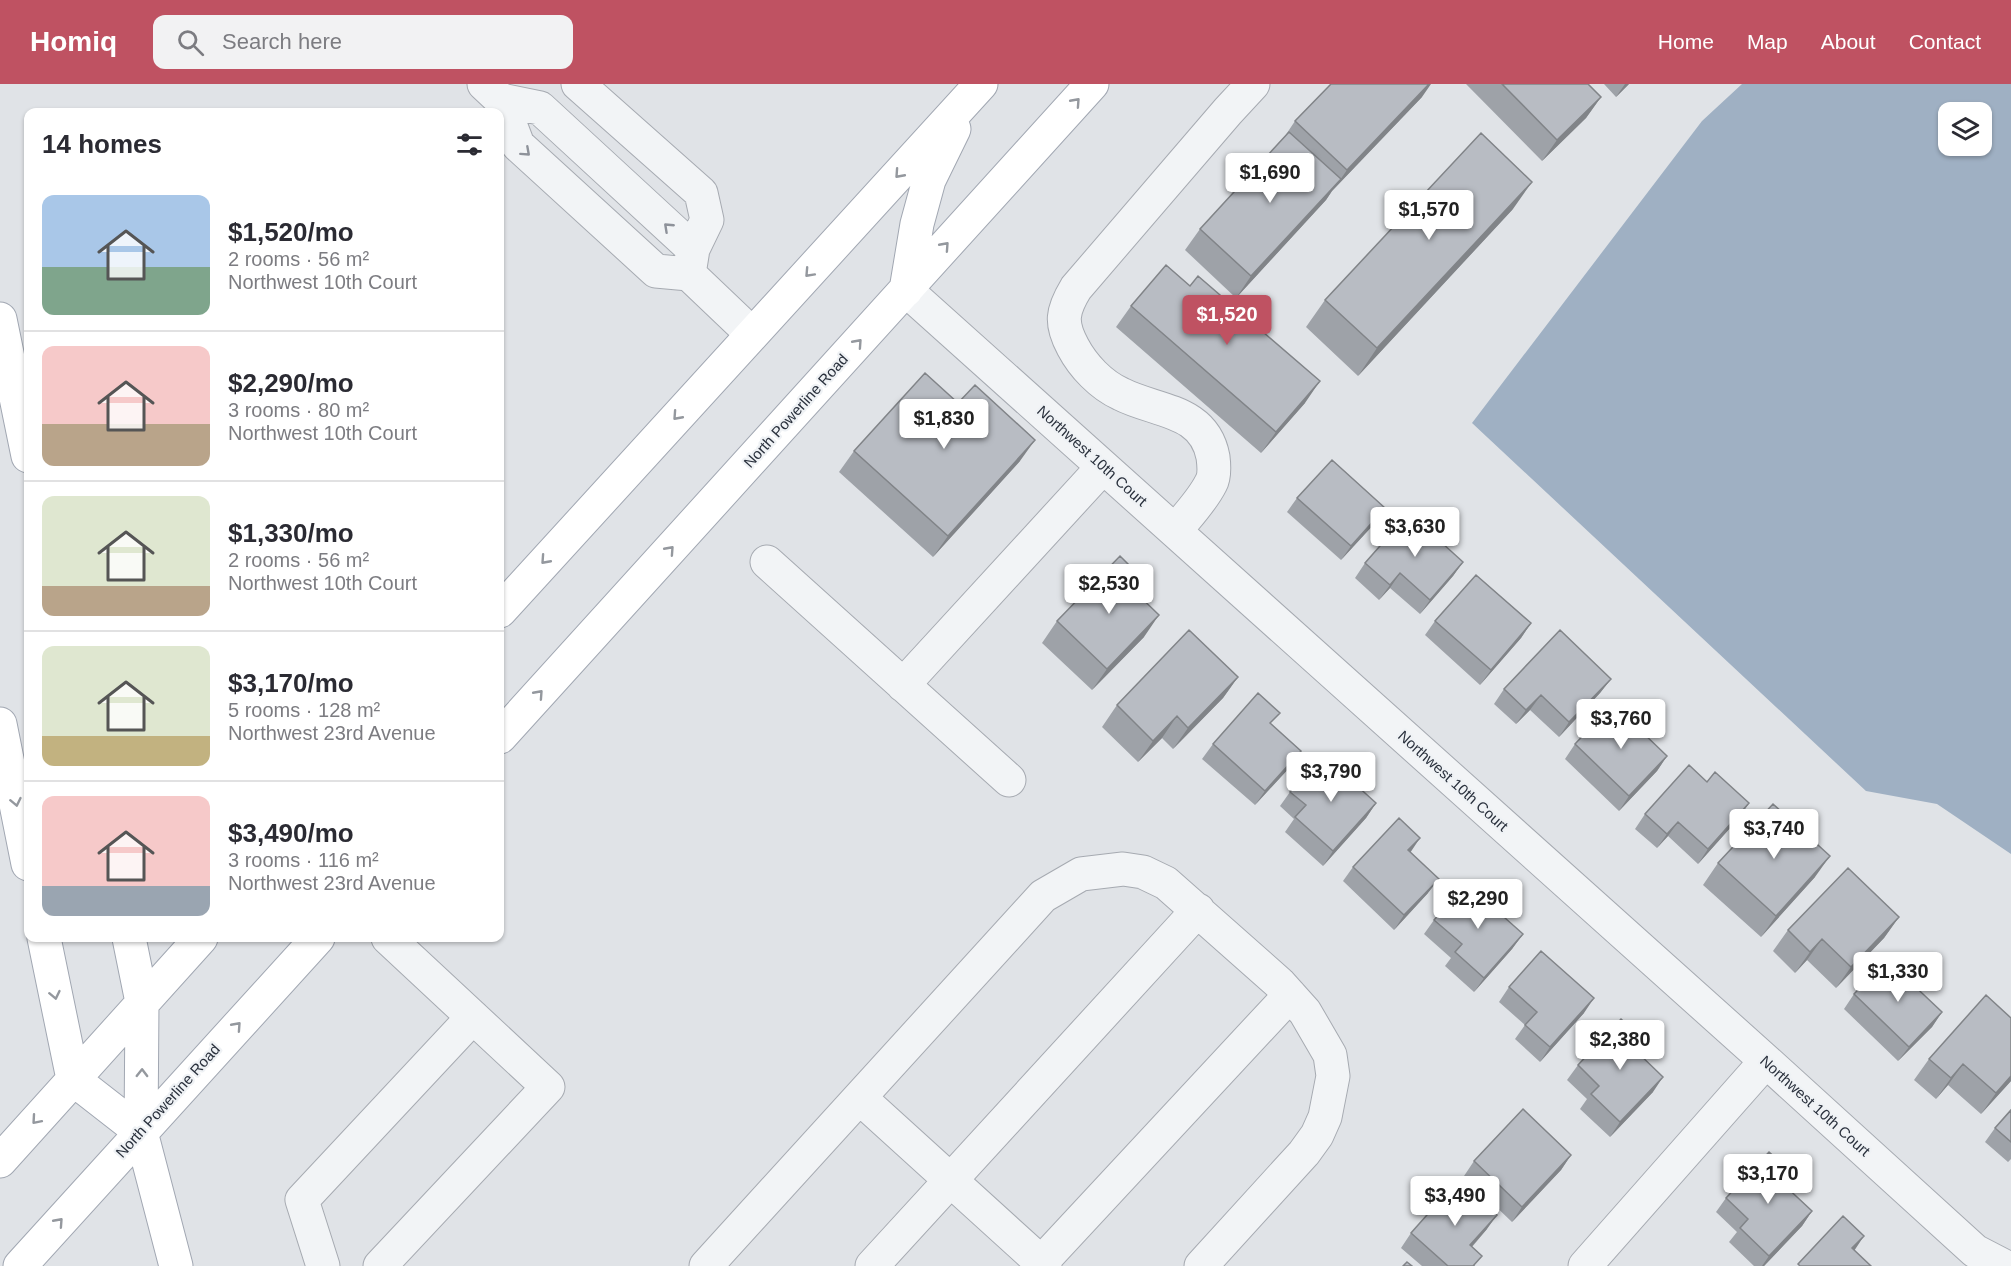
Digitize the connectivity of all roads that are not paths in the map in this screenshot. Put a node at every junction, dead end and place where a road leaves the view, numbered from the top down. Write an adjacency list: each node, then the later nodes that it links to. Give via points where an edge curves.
1 (571, 84): 8 (street)
2 (578, 84): 12 (street, via 701,194 707,220)
3 (1092, 84): 13 (main road, North Powerline Road, one-way to 3)
4 (1253, 84): 18 (street, via 1076,288 1062,318 1074,349 1098,378 1119,393 1182,416 1200,428 1211,444 1215,466 1212,481)
5 (975, 91): 13 (main road, via 929,180); 15 (main road, one-way to 15)
6 (493, 92): 7 (street, one-way to 7); 8 (street)
7 (501, 108)
8 (540, 108): 10 (street)
9 (504, 114): 11 (street, one-way to 11, via 519,145)
10 (612, 175): 11 (street); 12 (street, one-way to 10)
11 (585, 205): 12 (street, via 656,271)
12 (691, 262): 15 (street)
13 (906, 290): 17 (street, Northwest 10th Court); 23 (main road, North Powerline Road, one-way to 13)
14 (0, 319): 16 (main road)
15 (752, 334): 20 (main road, one-way to 20)
16 (24, 436)
17 (1103, 467): 18 (street, Northwest 10th Court); 21 (street)
18 (1175, 531): 35 (street, Northwest 10th Court)
19 (767, 562): 21 (street)
20 (504, 606)
21 (903, 685): 24 (street)
22 (0, 724): 25 (main road, one-way to 25)
23 (504, 733)
24 (1009, 780)
25 (24, 844)
26 (1198, 910): 32 (street); 37 (street, via 1166,883 1143,872 1123,869 1081,874 1042,896); 40 (street)
27 (45, 942): 36 (main road, one-way to 36)
28 (130, 942): 33 (main road)
29 (197, 942): 33 (main road)
30 (314, 942): 38 (main road, North Powerline Road, one-way to 30)
31 (392, 942): 34 (street)
32 (1290, 995): 41 (street); 48 (street, via 1305,1012 1330,1055 1333,1076 1325,1117 1304,1153)
33 (142, 1002): 36 (main road); 38 (main road, one-way to 33)
34 (473, 1017): 44 (street, via 302,1200); 45 (street, via 548,1088)
35 (1766, 1061): 49 (street); 50 (street, Northwest 10th Court, via 1975,1251)
36 (73, 1079): 38 (main road); 39 (main road, one-way to 39)
37 (860, 1098): 40 (street); 46 (street)
38 (141, 1131): 42 (main road, North Powerline Road, one-way to 38); 43 (main road)
39 (0, 1161)
40 (950, 1179): 41 (street); 47 (street)
41 (1041, 1265)
42 (20, 1266)
43 (176, 1266)
44 (323, 1266)
45 (381, 1266)
46 (706, 1266)
47 (872, 1266)
48 (1201, 1266)
49 (1585, 1266)
50 (2004, 1266)

